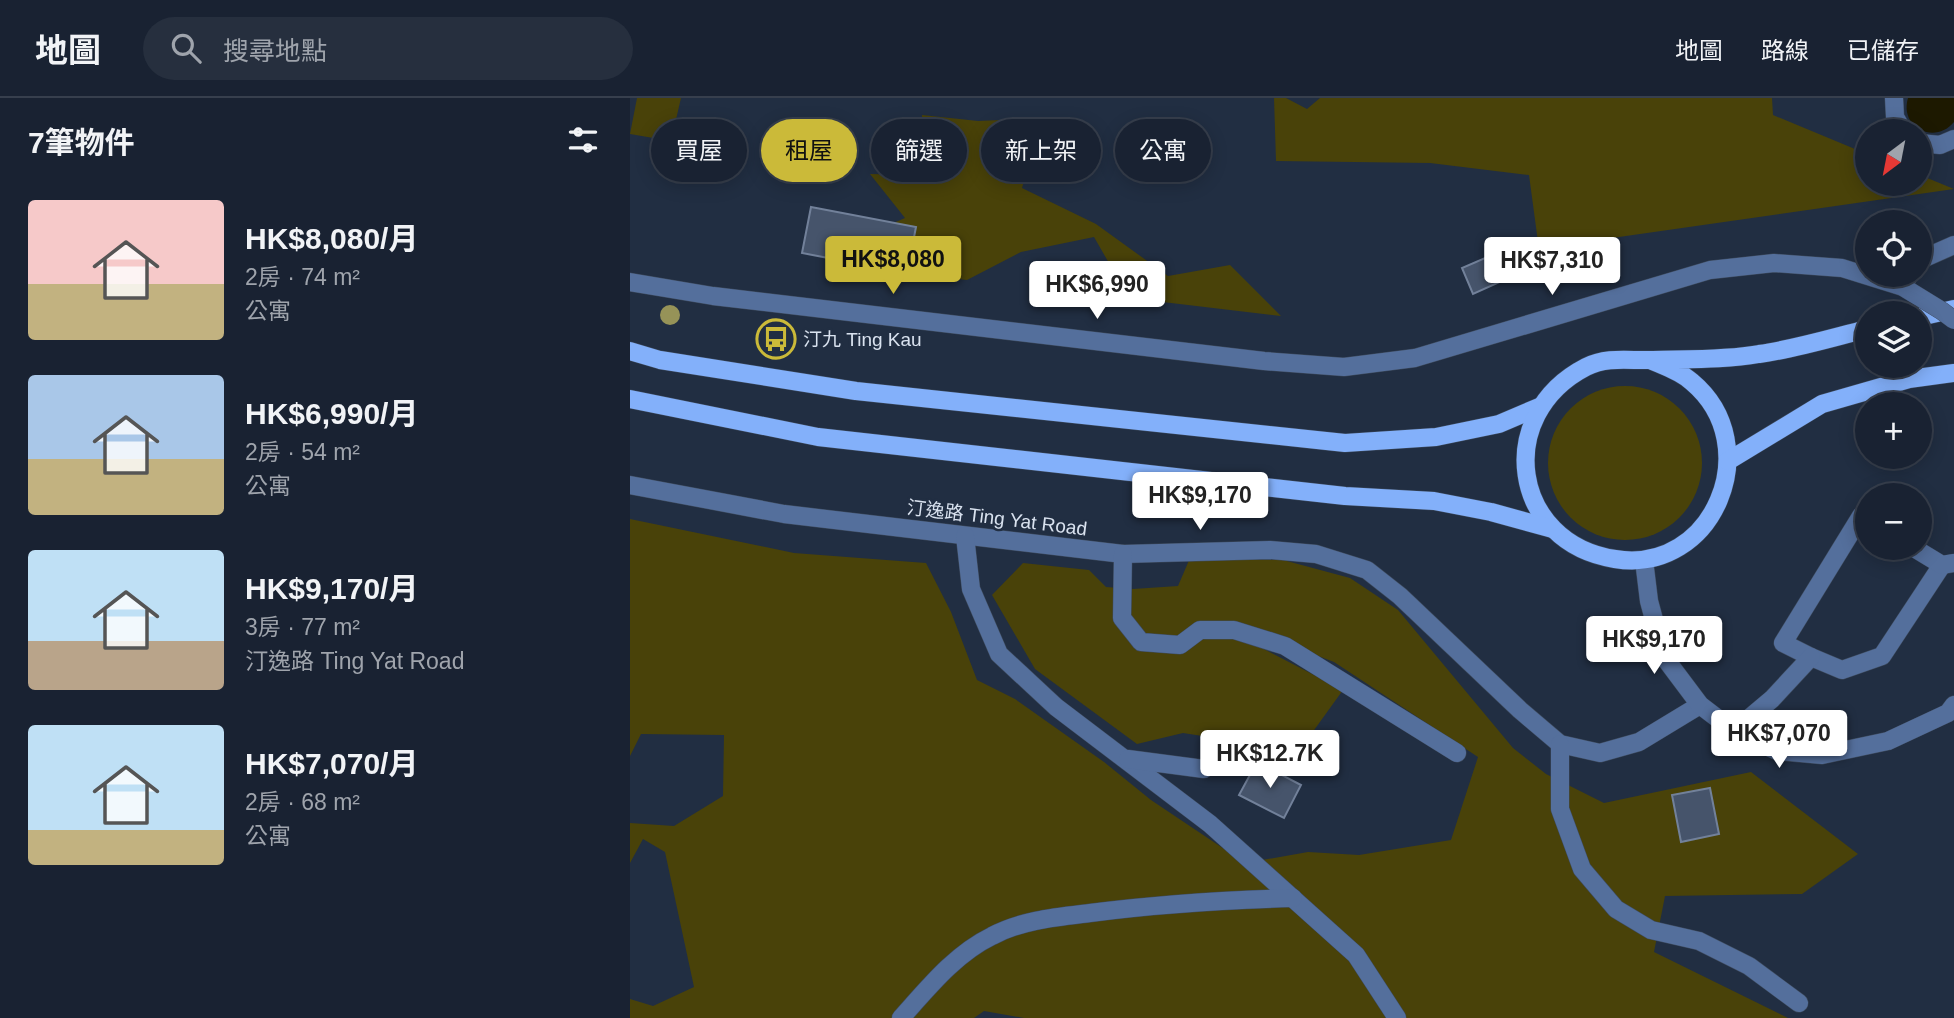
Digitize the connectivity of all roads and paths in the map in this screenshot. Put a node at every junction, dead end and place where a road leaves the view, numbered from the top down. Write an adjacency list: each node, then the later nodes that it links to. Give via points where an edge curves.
1 (1894, 98): 2 (street)
2 (1896, 119)
3 (1954, 139): 4 (street)
4 (1932, 144)
5 (1954, 245): 6 (street)
6 (1932, 255)
7 (1855, 271): 8 (street, via 1774,263 1710,270 1415,358 1344,367 701,294)
8 (630, 282)
9 (1913, 287): 12 (street, bridge)
10 (1954, 309): 11 (main road)
11 (1932, 314)
12 (1954, 320)
13 (1855, 332): 15 (main road, via 1758,355)
14 (630, 351): 18 (main road, via 671,362 856,391 1345,443 1436,438 1499,425)
15 (1650, 360): 18 (main road, via 1619,358 1589,365 1562,380); 19 (main road, via 1693,382 1712,405 1725,432)
16 (1954, 373): 19 (main road, via 1909,379 1822,404)
17 (630, 399): 22 (main road, via 818,437 1345,496 1434,501)
18 (1539, 407): 22 (main road, via 1527,436 1525,472 1535,503)
19 (1728, 461): 26 (main road, via 1724,489 1712,515 1694,536 1672,551)
20 (630, 485): 23 (street, 汀逸路 Ting Yat Road, via 785,514)
21 (1855, 526): 28 (street, via 1783,643)
22 (1553, 529): 26 (main road, via 1575,547 1600,557)
23 (965, 536): 24 (street, 汀逸路 Ting Yat Road); 34 (street, via 971,589 999,654 1056,707)
24 (1123, 554): 32 (street, 汀逸路 Ting Yat Road, via 1270,550 1316,554 1367,570); 33 (street, via 1122,618 1141,642 1180,645 1200,630 1234,630 1285,646)
25 (1932, 556): 27 (street)
26 (1644, 560): 29 (street, via 1648,601 1664,657)
27 (1948, 564): 28 (street, via 1882,656 1842,670)
28 (1811, 657): 31 (street)
29 (1700, 705): 31 (street); 32 (street, 汀逸路 Ting Yat Road, via 1639,742 1600,753)
30 (1952, 712): 31 (street, via 1888,741 1822,755 1777,751)
31 (1734, 731)
32 (1560, 744): 37 (street, via 1560,809 1582,869 1616,909 1651,930 1699,941 1749,966)
33 (1457, 753)
34 (1124, 758): 35 (street); 36 (street, via 1210,824)
35 (1204, 769)
36 (1293, 898): 38 (street, via 1139,906 1035,920 991,936 946,969); 39 (street, via 1356,954)
37 (1799, 1003)
38 (901, 1018)
39 (1397, 1018)

